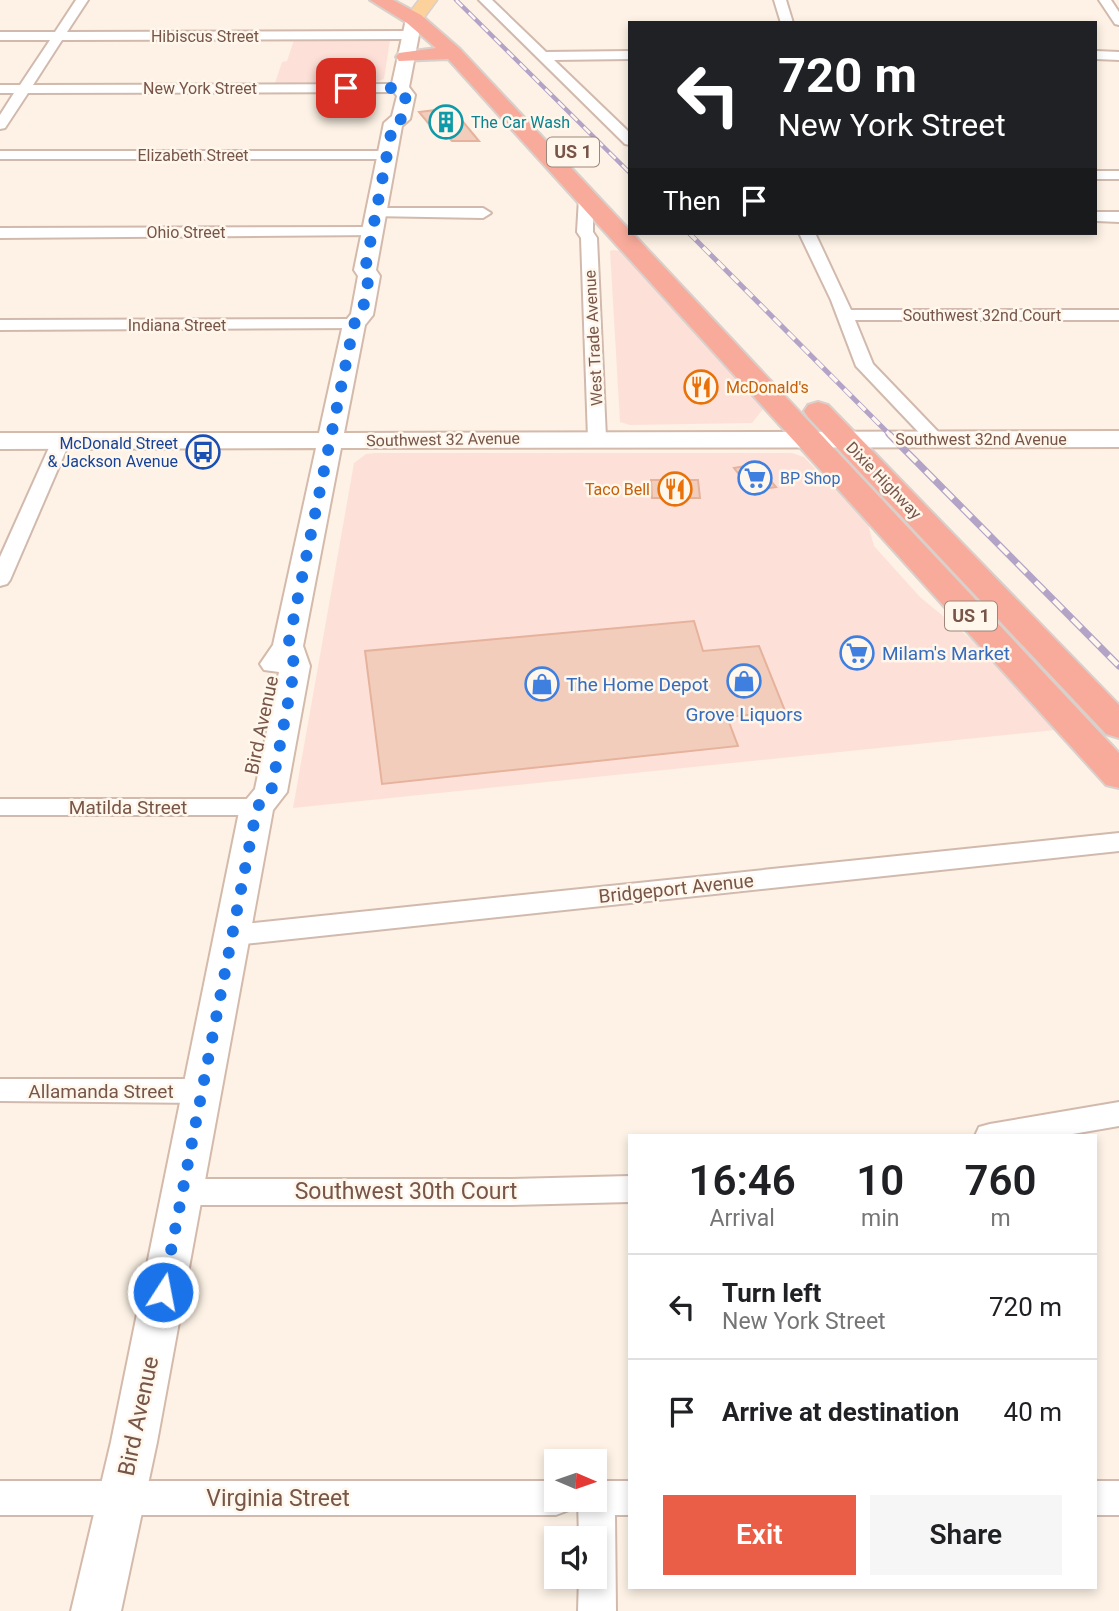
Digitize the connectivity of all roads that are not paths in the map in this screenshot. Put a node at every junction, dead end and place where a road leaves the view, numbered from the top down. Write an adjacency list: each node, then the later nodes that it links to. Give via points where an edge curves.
1 (82, 0): 10 (street)
2 (379, 0): 6 (highway, US 1)
3 (485, 0): 15 (street)
4 (780, 0): 7 (street)
5 (1105, 0): 8 (street)
6 (415, 9): 10 (street, Hibiscus Street); 11 (highway, US 1); 16 (street, Bird Avenue); 27 (highway, US 1, via 463,36)
7 (786, 21)
8 (1119, 21)
9 (0, 36): 10 (street, Hibiscus Street)
10 (58, 36): 19 (street)
11 (453, 53): 16 (highway); 26 (highway, US 1)
12 (628, 55): 15 (street)
13 (1097, 55): 14 (street)
14 (1119, 55)
15 (542, 56): 21 (street)
16 (406, 57): 17 (street, Bird Avenue)
17 (400, 88): 19 (street, New York Street); 23 (street, Bird Avenue, via 406,95 401,119 393,123)
18 (0, 89): 19 (street, New York Street)
19 (23, 89): 20 (street)
20 (0, 125)
21 (628, 139)
22 (0, 155): 23 (street, Elizabeth Street)
23 (386, 155): 31 (street, Bird Avenue)
24 (1097, 175): 25 (street)
25 (1119, 175)
26 (586, 198): 32 (highway, US 1); 36 (street, West Trade Avenue, via 584,232)
27 (620, 203)
28 (483, 213): 31 (street, Ohio Street)
29 (1097, 217): 30 (street)
30 (1119, 217)
31 (373, 222): 33 (street, Ohio Street); 39 (street, Bird Avenue, via 362,314)
32 (617, 231): 36 (street); 44 (highway, US 1)
33 (0, 233)
34 (651, 235): 41 (highway)
35 (808, 235): 37 (street)
36 (589, 238): 43 (street, West Trade Avenue)
37 (845, 315): 38 (street, Southwest 32nd Court); 46 (street, via 865,366)
38 (1119, 315)
39 (354, 324): 40 (street, Indiana Street); 48 (street, Bird Avenue)
40 (0, 326)
41 (772, 362)
42 (801, 393): 45 (highway, Dixie Highway / US 1)
43 (597, 438): 44 (street, Southwest 32 Avenue); 48 (street, Southwest 32 Avenue)
44 (808, 438): 45 (street, Southwest 32 Avenue); 53 (highway, US 1)
45 (844, 438): 46 (street, Southwest 32nd Avenue); 52 (highway, Dixie Highway / US 1)
46 (936, 439): 47 (street, Southwest 32nd Avenue)
47 (1119, 439)
48 (331, 440): 50 (street, Southwest 32 Avenue); 55 (street, Bird Avenue, via 288,646 295,666 271,792)
49 (0, 441): 50 (street, Southwest 32 Avenue)
50 (61, 441): 51 (street)
51 (0, 580)
52 (1119, 726)
53 (1119, 776)
54 (0, 807): 55 (street, Matilda Street)
55 (257, 807): 57 (street, Bird Avenue)
56 (1119, 842): 57 (street, Bridgeport Avenue)
57 (233, 935): 59 (street, Bird Avenue)
58 (0, 1090): 59 (street, Allamanda Street)
59 (203, 1091): 63 (street, Bird Avenue)
60 (1119, 1114): 61 (street)
61 (1002, 1134)
62 (628, 1189): 63 (street, Southwest 30th Court)
63 (183, 1192): 65 (street, Bird Avenue)
64 (0, 1498): 65 (street, Virginia Street)
65 (120, 1498): 66 (street, Virginia Street); 70 (street, Bird Avenue)
66 (544, 1498)
67 (1097, 1498): 68 (street)
68 (1119, 1498)
69 (606, 1512): 71 (street)
70 (96, 1611)
71 (597, 1611)

